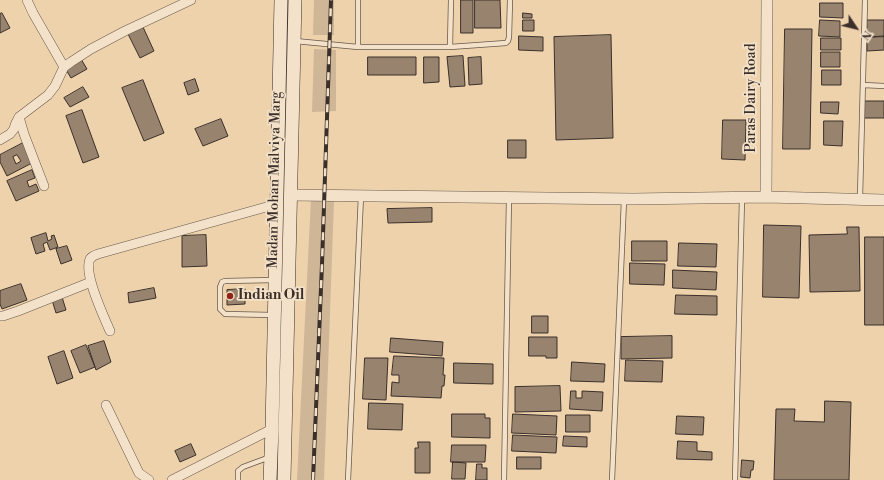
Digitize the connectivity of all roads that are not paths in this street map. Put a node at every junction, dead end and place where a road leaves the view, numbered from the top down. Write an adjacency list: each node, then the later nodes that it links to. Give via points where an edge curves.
1 (27, 0): 13 (street)
2 (191, 0): 13 (street, via 125,31)
3 (281, 0): 27 (main road, Madan Mohan Malviya Marg)
4 (295, 0): 10 (main road, Madan Mohan Malviya Marg)
5 (358, 0): 12 (lane)
6 (451, 0): 11 (lane)
7 (510, 0): 11 (lane, via 509,37 506,43)
8 (767, 0): 22 (street, Paras Dairy Road)
9 (865, 0): 14 (lane)
10 (294, 41): 12 (lane); 19 (main road, Madan Mohan Malviya Marg)
11 (450, 46): 12 (lane)
12 (358, 47)
13 (64, 67): 16 (street, via 48,95)
14 (864, 85): 15 (lane); 25 (lane)
15 (884, 86)
16 (19, 117): 17 (street, via 14,130); 18 (street)
17 (0, 140)
18 (44, 186)
19 (291, 195): 20 (street); 40 (main road, Madan Mohan Malviya Marg)
20 (361, 196): 23 (street); 41 (lane)
21 (742, 197): 22 (street); 24 (street); 44 (lane)
22 (766, 197): 25 (street)
23 (509, 198): 24 (street); 42 (lane)
24 (624, 199): 43 (lane)
25 (860, 200): 26 (street)
26 (884, 200)
27 (277, 204): 28 (main road, Madan Mohan Malviya Marg); 29 (street, via 98,254 91,258 89,263)
28 (275, 280): 30 (main road, Madan Mohan Malviya Marg); 30 (lane, via 222,282 220,309 225,314)
29 (91, 282): 31 (street); 32 (street)
30 (275, 315): 34 (main road, Madan Mohan Malviya Marg)
31 (0, 316)
32 (110, 331)
33 (106, 405): 36 (street, via 140,473)
34 (272, 429): 35 (main road, Madan Mohan Malviya Marg); 37 (street)
35 (272, 456): 38 (lane, via 243,467 238,471); 39 (main road, Madan Mohan Malviya Marg)
36 (149, 480)
37 (172, 480)
38 (238, 480)
39 (270, 480)
40 (284, 480)
41 (348, 480)
42 (504, 480)
43 (612, 480)
44 (735, 480)

